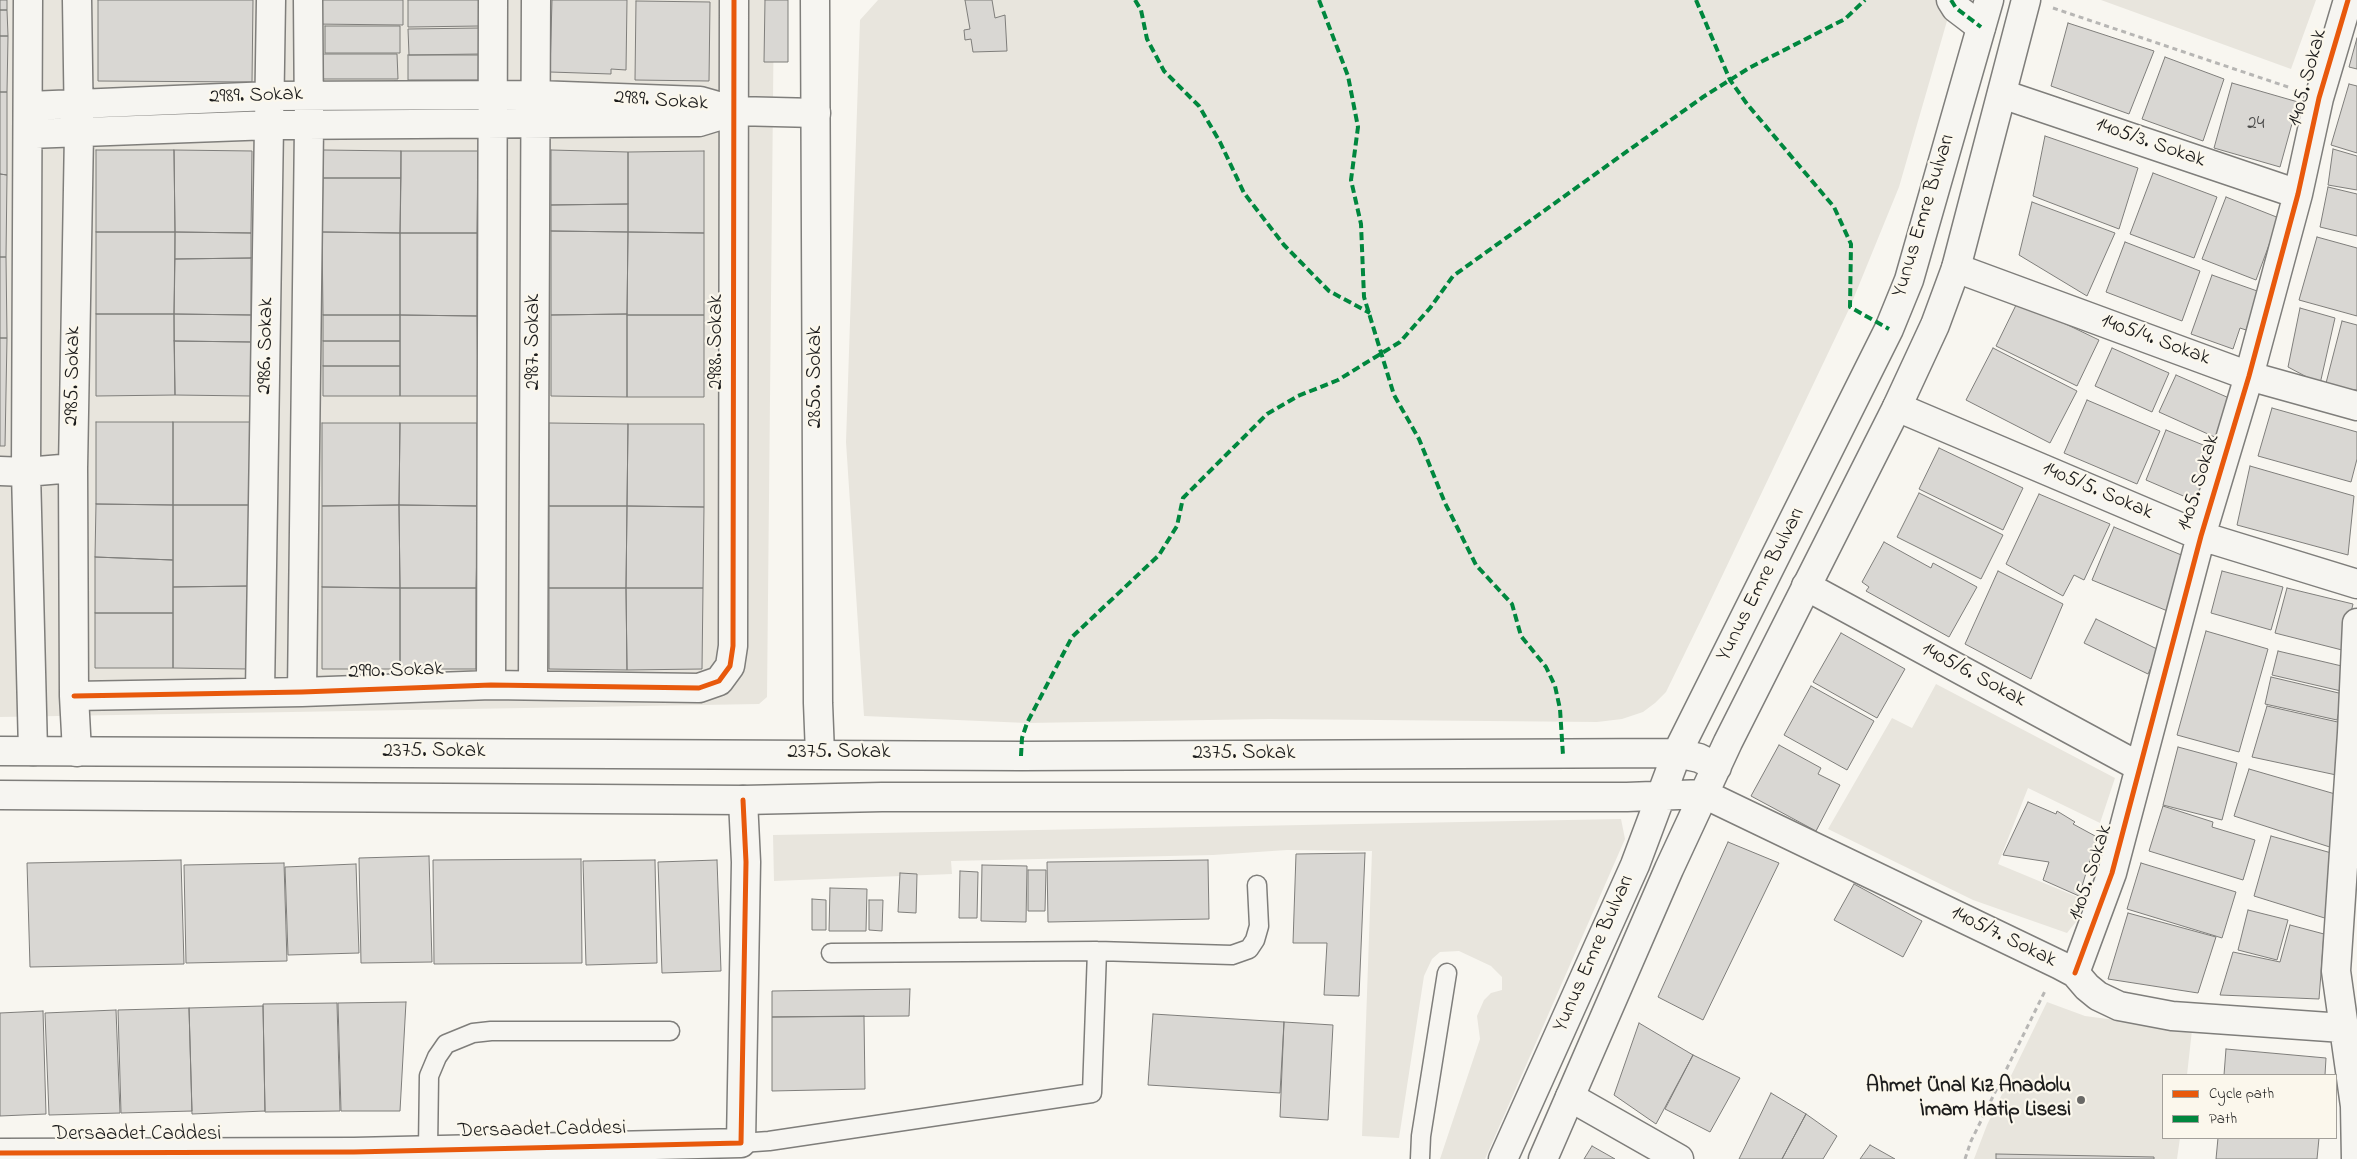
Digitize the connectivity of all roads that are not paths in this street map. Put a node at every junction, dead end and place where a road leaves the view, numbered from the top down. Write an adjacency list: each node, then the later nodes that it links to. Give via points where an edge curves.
1 (28, 0): 20 (street)
2 (77, 0): 19 (street, 2985. Sokak)
3 (271, 0): 17 (street, 2986. Sokak)
4 (308, 0): 18 (street, 2986. Sokak)
5 (494, 0): 15 (street, 2987. Sokak)
6 (536, 0): 16 (street, 2987. Sokak)
7 (734, 0): 21 (street, 2988. Sokak)
8 (815, 0): 22 (street, 2850. Sokak)
9 (1951, 0): 13 (street, via 1956,8)
10 (1989, 0): 13 (street, Yunus Emre Bulvarı)
11 (2348, 0): 29 (street, 1405. Sokak, via 2319,98)
12 (2038, 3): 14 (street, Yunus Emre Bulvarı)
13 (1981, 27): 50 (street, Yunus Emre Bulvarı, via 1909,280 1889,329)
14 (2002, 94): 29 (street, 1405/3. Sokak); 30 (street, Yunus Emre Bulvarı)
15 (494, 95): 16 (street, 2989. Sokak); 18 (street, 2989. Sokak); 23 (street, 2987. Sokak)
16 (536, 95): 21 (street, 2989. Sokak, via 700,101); 24 (street, 2987. Sokak)
17 (271, 96): 18 (street, 2989. Sokak); 19 (street, 2989. Sokak); 25 (street, 2986. Sokak)
18 (309, 96): 26 (street, 2986. Sokak)
19 (78, 105): 20 (street, 2989. Sokak); 27 (street, 2985. Sokak)
20 (29, 106): 28 (street)
21 (735, 111): 22 (street); 24 (street, 2989. Sokak, via 699,122); 40 (street, 2988. Sokak, via 733,646 730,666)
22 (816, 113): 49 (street, 2850. Sokak)
23 (494, 124): 24 (street, 2989. Sokak); 26 (street, 2989. Sokak); 41 (street, 2987. Sokak)
24 (536, 124): 42 (street, 2987. Sokak)
25 (271, 125): 26 (street, 2989. Sokak); 27 (street, 2989. Sokak); 43 (street, 2986. Sokak)
26 (309, 126): 44 (street, 2986. Sokak)
27 (78, 133): 28 (street, 2989. Sokak); 34 (street, 2985. Sokak)
28 (28, 134): 35 (street)
29 (2298, 194): 31 (street, 1405. Sokak)
30 (1956, 268): 31 (street, 1405/4. Sokak); 33 (street, Yunus Emre Bulvarı, via 1936,325)
31 (2249, 376): 32 (street, 1405/4. Sokak); 36 (street, 1405. Sokak)
32 (2357, 406)
33 (1897, 407): 36 (street, 1405/5. Sokak); 38 (street, Yunus Emre Bulvarı)
34 (73, 468): 35 (street); 45 (street, 2985. Sokak)
35 (13, 471): 47 (street)
36 (2200, 536): 37 (street, 1405/5. Sokak); 52 (street, 1405. Sokak)
37 (2357, 584)
38 (1806, 586): 51 (street, Yunus Emre Bulvarı); 52 (street, 1405/6. Sokak)
39 (2357, 623): 63 (street, via 2336,970)
40 (719, 681): 42 (street, 2990. Sokak, via 699,688)
41 (491, 684): 42 (street, 2990. Sokak); 44 (street, 2990. Sokak)
42 (533, 685)
43 (260, 692): 44 (street, 2990. Sokak); 45 (street, 2990. Sokak)
44 (302, 692)
45 (74, 696): 48 (street, 2985. Sokak)
46 (0, 751): 47 (street, 2375. Sokak)
47 (33, 751): 48 (street, 2375. Sokak)
48 (77, 752): 49 (street, 2375. Sokak)
49 (820, 754): 50 (street, 2375. Sokak); 56 (street, 2850. Sokak)
50 (1677, 754): 51 (street, 2375. Sokak); 55 (street, Yunus Emre Bulvarı)
51 (1717, 766): 53 (street, Yunus Emre Bulvarı)
52 (2140, 767): 61 (street, 1405. Sokak, via 2112,873)
53 (1704, 794): 55 (street, 2375. Sokak); 61 (street, 1405/7. Sokak); 65 (street, Yunus Emre Bulvarı)
54 (0, 795): 57 (street, 2375. Sokak)
55 (1661, 796): 56 (street, 2375. Sokak); 71 (street, Yunus Emre Bulvarı, via 1635,865)
56 (821, 798): 57 (street, 2375. Sokak)
57 (743, 800): 66 (street, via 746,862)
58 (1257, 885): 59 (lane, via 1259,926 1249,949 1232,955)
59 (1097, 951): 60 (lane); 66 (lane, via 1092,1093 769,1142)
60 (831, 952)
61 (2067, 969): 63 (street, 1405/7. Sokak, via 2098,996 2119,1006 2172,1016)
62 (1447, 973): 70 (lane)
63 (2343, 1028): 74 (street, via 2355,1106)
64 (670, 1031): 67 (lane, via 491,1031 472,1033 446,1044 429,1076)
65 (1570, 1097): 72 (street, Yunus Emre Bulvarı); 73 (street)
66 (741, 1143): 67 (street, Dersaadet Caddesi)
67 (428, 1150): 69 (street, Dersaadet Caddesi)
68 (0, 1153): 69 (street, Dersaadet Caddesi)
69 (354, 1155)
70 (1420, 1159)
71 (1503, 1159)
72 (1543, 1159)
73 (1678, 1159)
74 (2356, 1159)

